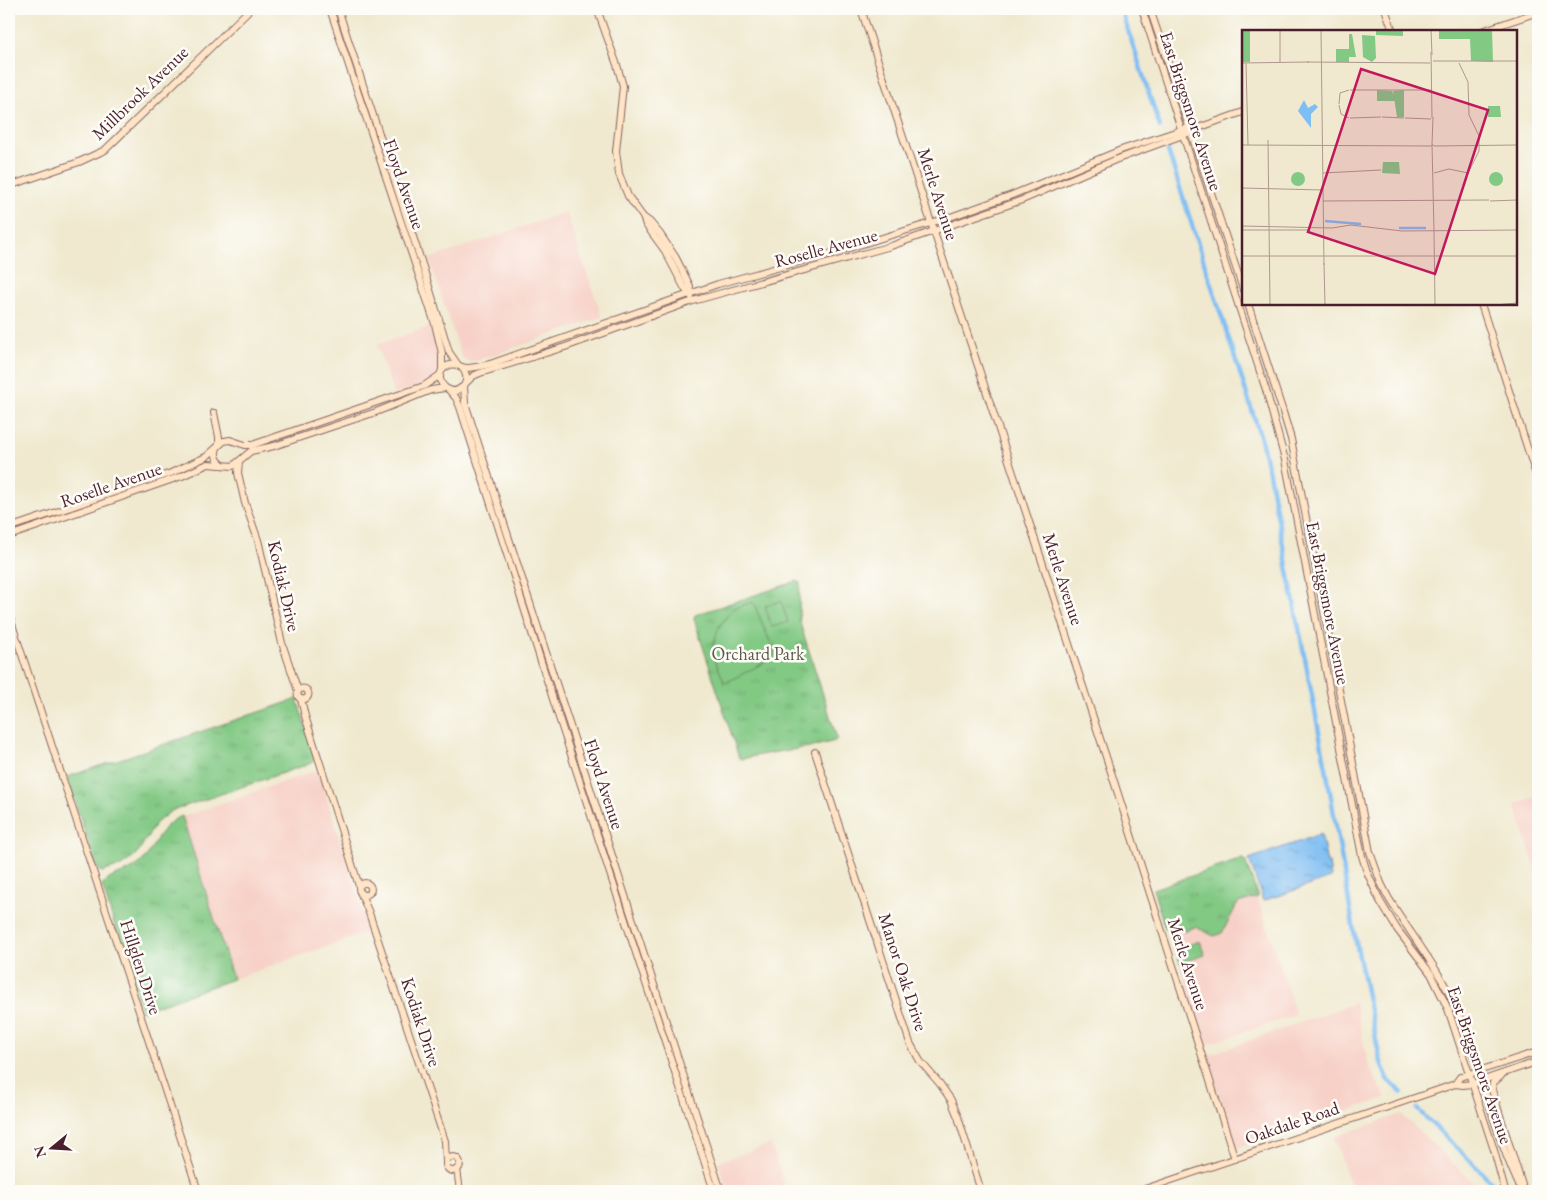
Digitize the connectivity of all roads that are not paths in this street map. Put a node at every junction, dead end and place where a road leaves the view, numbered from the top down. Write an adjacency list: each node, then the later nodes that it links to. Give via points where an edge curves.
1 (250, 9): 15 (street, Millbrook Avenue, via 105,150)
2 (330, 9): 18 (street, Floyd Avenue)
3 (338, 9): 19 (street, Floyd Avenue)
4 (597, 9): 21 (street, via 622,78 616,142 618,170 628,196 673,252 690,286)
5 (861, 9): 16 (street, Merle Avenue)
6 (1142, 9): 14 (street, East Briggsmore Avenue)
7 (1150, 9): 13 (street, East Briggsmore Avenue)
8 (1385, 9): 10 (street)
9 (1538, 12): 11 (street)
10 (1393, 30)
11 (1485, 30)
12 (1242, 112): 13 (street, Roselle Avenue)
13 (1192, 129): 14 (street, Roselle Avenue); 20 (street, East Briggsmore Avenue)
14 (1182, 133): 16 (street, Roselle Avenue, via 1121,150 1012,195); 17 (street, Roselle Avenue, via 1016,202); 52 (street, East Briggsmore Avenue, via 1264,382 1280,442 1362,856 1383,908 1438,988)
15 (9, 186)
16 (932, 223): 17 (street, Merle Avenue); 21 (street, Roselle Avenue)
17 (934, 231): 23 (street, Roselle Avenue); 58 (street, Merle Avenue)
18 (404, 233): 19 (street, via 408,234 419,268); 22 (street, Floyd Avenue)
19 (423, 267): 26 (street, Floyd Avenue)
20 (1242, 286)
21 (690, 294): 23 (street); 27 (street, Roselle Avenue, via 490,364 474,368)
22 (425, 296): 26 (street, via 430,295); 28 (street, Floyd Avenue, via 441,347)
23 (693, 301): 29 (street, Roselle Avenue, via 475,375)
24 (1248, 305): 50 (street, East Briggsmore Avenue, via 1290,440 1370,852 1388,897 1453,1001)
25 (1481, 305): 35 (street)
26 (440, 322): 27 (street, Floyd Avenue, via 450,353)
27 (460, 366): 28 (street, via 450,365); 29 (street, via 466,374)
28 (441, 373): 30 (street, via 441,382); 31 (street, via 424,386 258,443 249,445)
29 (465, 384): 30 (street, via 456,391); 64 (street, Floyd Avenue, via 465,403)
30 (447, 389): 33 (street, via 432,390 376,412 255,450); 63 (street, Floyd Avenue, via 460,407 558,718)
31 (233, 441): 32 (street, via 224,441); 32 (street, via 224,435 214,413); 33 (street, via 242,451)
32 (218, 446): 34 (street, via 217,458); 37 (street, Roselle Avenue, via 203,459 171,473)
33 (240, 461): 34 (street, via 233,466); 36 (street, Kodiak Drive, via 238,475)
34 (225, 466): 36 (street, Kodiak Drive, via 233,473); 38 (street, Roselle Avenue, via 207,464 182,476)
35 (1538, 481)
36 (245, 503): 40 (street, Kodiak Drive, via 258,540 282,643)
37 (9, 530)
38 (9, 536)
39 (9, 615): 61 (street, Hillglen Drive)
40 (301, 690): 41 (street, via 298,695); 41 (street, via 308,692)
41 (305, 698): 43 (street, via 307,721)
42 (815, 752): 65 (street, Manor Oak Drive, via 910,1044 951,1100)
43 (354, 867): 44 (street); 45 (street)
44 (366, 882): 45 (street); 46 (street, via 371,887)
45 (359, 886): 47 (street)
46 (370, 893): 47 (street); 48 (street, Kodiak Drive)
47 (361, 894): 48 (street, Kodiak Drive)
48 (369, 913): 56 (street, Kodiak Drive)
49 (1538, 1057): 50 (street, Oakdale Road, via 1534,1053); 51 (street, Oakdale Road, via 1536,1062)
50 (1478, 1071): 52 (street, Oakdale Road); 53 (street, East Briggsmore Avenue)
51 (1505, 1073): 53 (street, Oakdale Road); 68 (street, via 1493,1084 1492,1090)
52 (1469, 1074): 54 (street, Oakdale Road, via 1460,1077); 55 (street, East Briggsmore Avenue)
53 (1481, 1080): 55 (street, Oakdale Road); 68 (street, East Briggsmore Avenue, via 1504,1153)
54 (1456, 1084): 55 (street, Oakdale Road); 58 (street, Oakdale Road)
55 (1472, 1084): 67 (street, East Briggsmore Avenue)
56 (445, 1141): 57 (street, Kodiak Drive); 59 (street, Kodiak Drive)
57 (454, 1158): 59 (street); 60 (street, Kodiak Drive, via 459,1162)
58 (1234, 1159): 66 (street, Oakdale Road)
59 (446, 1162): 60 (street, via 446,1166)
60 (454, 1170): 62 (street)
61 (198, 1191)
62 (460, 1191)
63 (714, 1191)
64 (721, 1191)
65 (981, 1191)
66 (1141, 1191)
67 (1505, 1191)
68 (1523, 1191)

